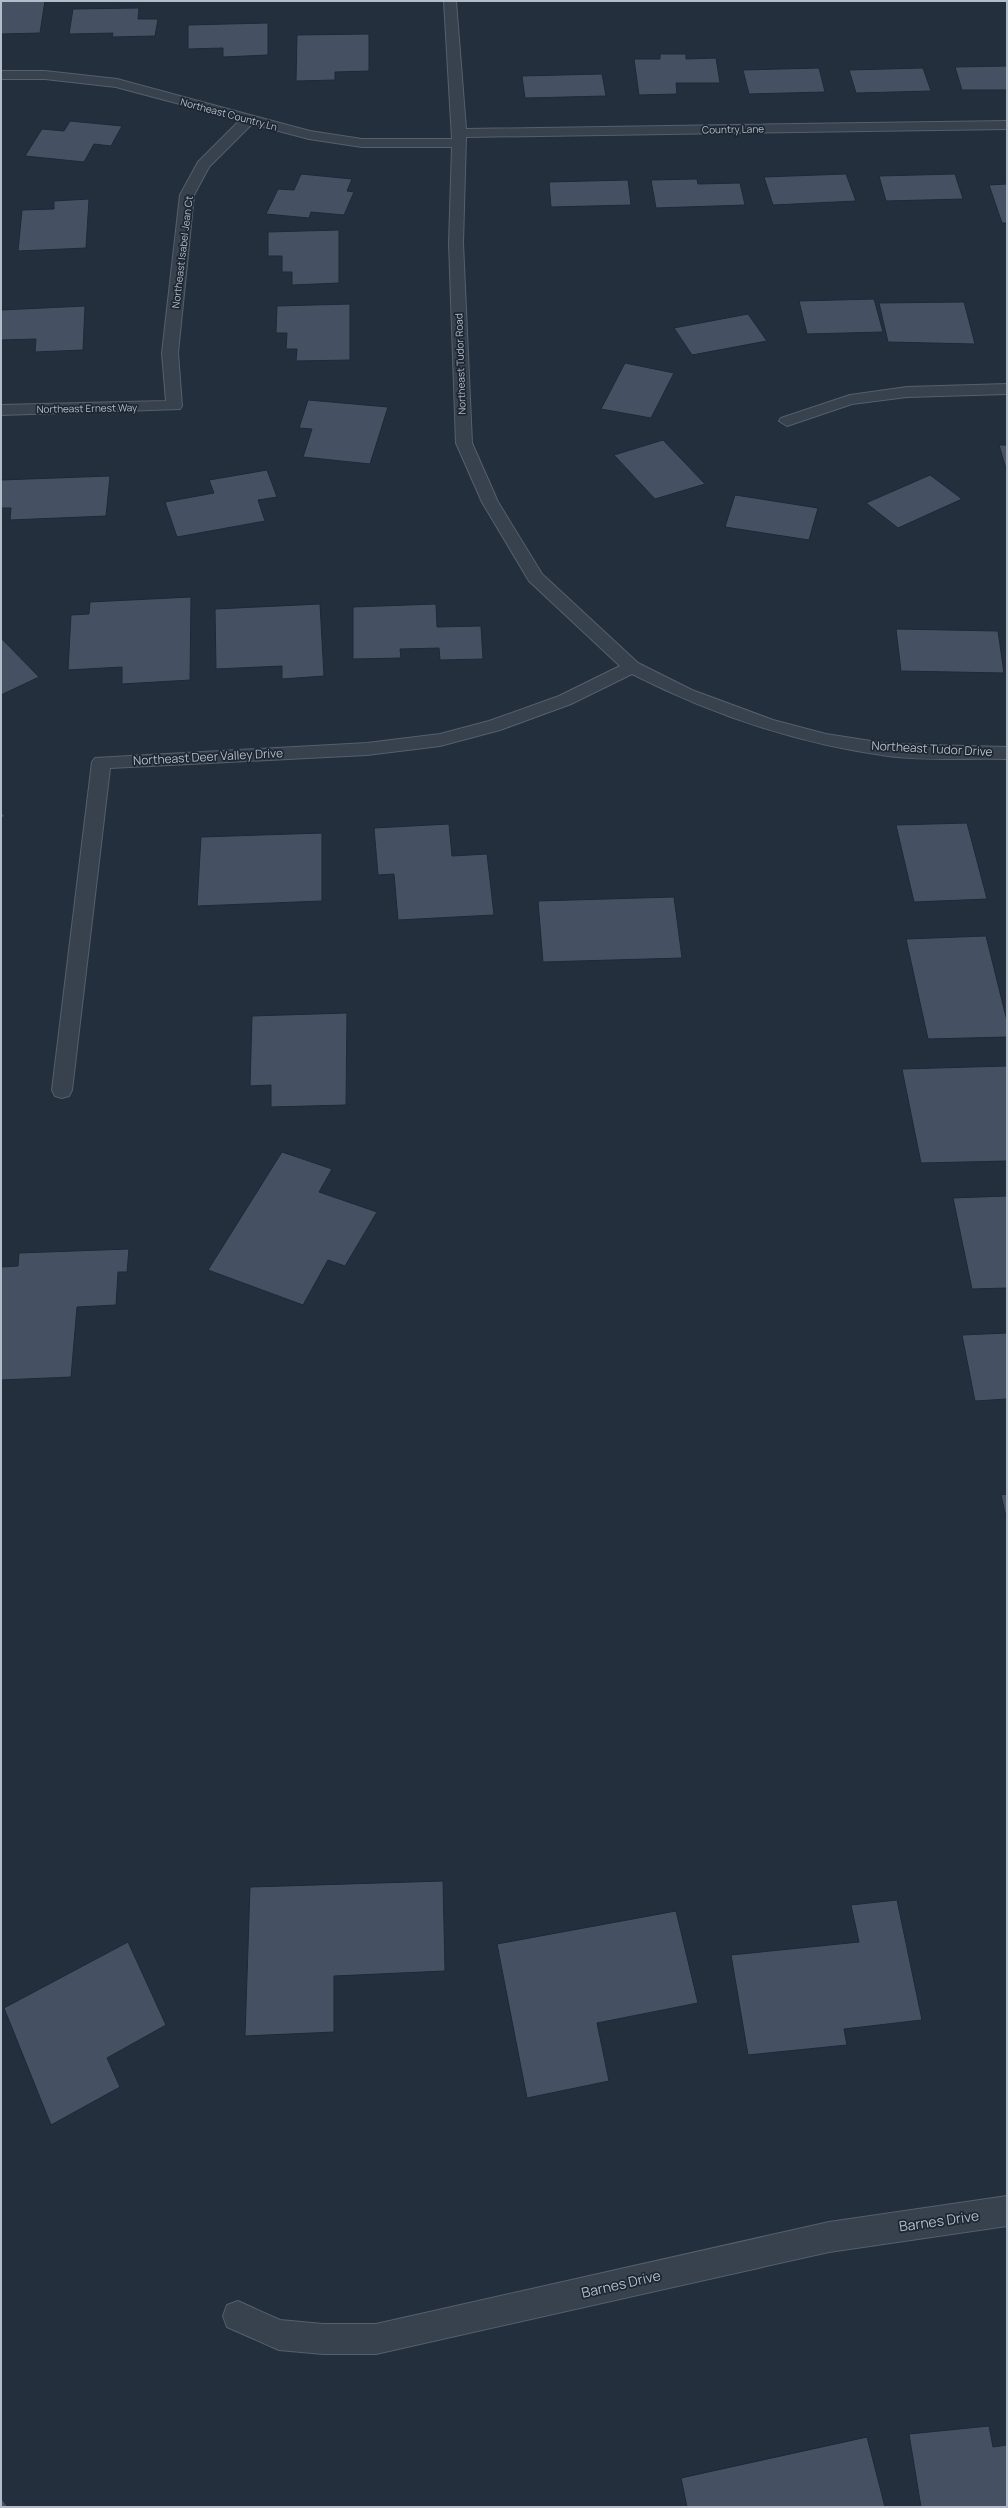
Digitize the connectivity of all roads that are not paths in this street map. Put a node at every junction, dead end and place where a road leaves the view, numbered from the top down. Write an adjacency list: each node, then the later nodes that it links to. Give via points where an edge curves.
1 (450, 1): 5 (street, Northeast Tudor Road)
2 (1, 75): 3 (street, Northeast Country Ln, via 45,75 117,83)
3 (249, 119): 5 (street, Northeast Country Ln, via 309,135 362,143); 7 (street, Northeast Isabel Jean Ct, via 203,165 187,195 170,353)
4 (1007, 125): 5 (street, Country Lane)
5 (458, 138): 10 (street, Northeast Tudor Road, via 456,242 464,443 490,502 535,577)
6 (1007, 389): 9 (street, via 907,392 850,400)
7 (174, 406): 8 (street, Northeast Ernest Way)
8 (1, 410)
9 (787, 421)
10 (632, 667): 11 (street, Northeast Tudor Drive, via 686,694 760,722 826,740 890,750); 12 (street, Northeast Deer Valley Drive, via 565,700 494,726 440,740 367,749 101,762)
11 (1007, 753)
12 (62, 1090)
13 (1007, 2211): 14 (street, Barnes Drive, via 829,2237 376,2339 323,2339 279,2335)
14 (238, 2316)

